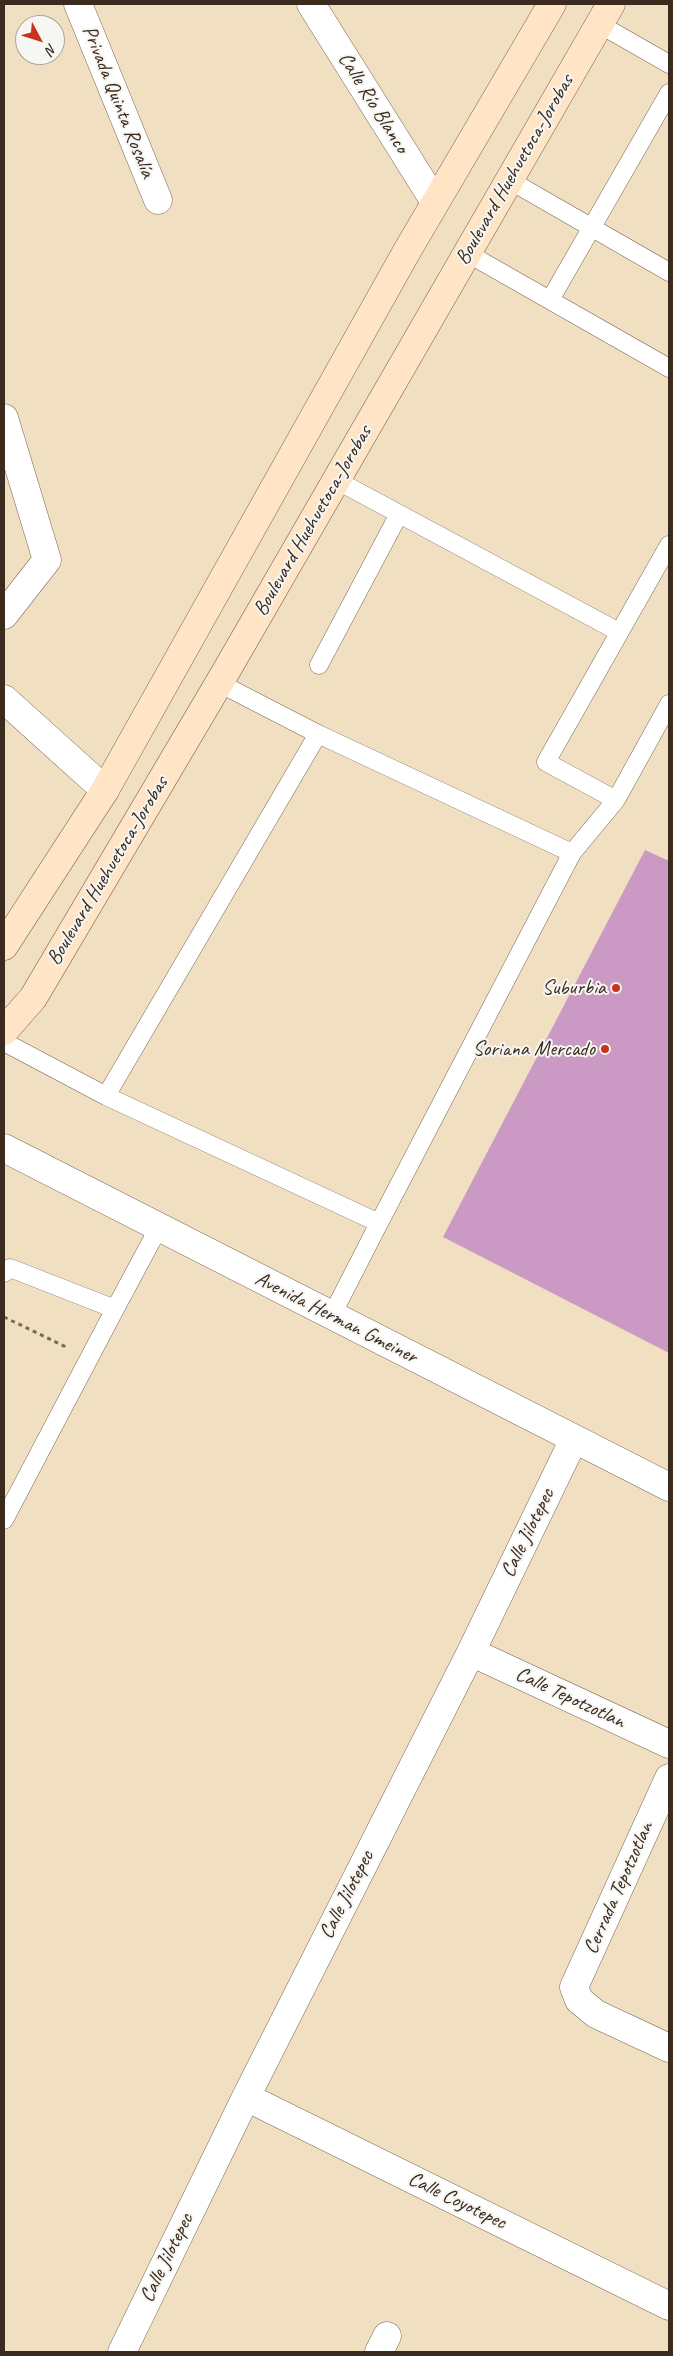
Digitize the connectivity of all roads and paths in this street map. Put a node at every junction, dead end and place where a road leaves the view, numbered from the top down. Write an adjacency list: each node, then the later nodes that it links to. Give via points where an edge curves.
1 (78, 4): 8 (street, Privada Quinta Rosalía)
2 (311, 4): 9 (street, Calle Río Blanco)
3 (552, 4): 9 (main road, Boulevard Huehuetoca-Jorobas)
4 (605, 14): 5 (lane); 7 (main road, Boulevard Huehuetoca-Jorobas)
5 (669, 64)
6 (669, 93): 10 (lane)
7 (509, 180): 10 (lane); 11 (main road, Boulevard Huehuetoca-Jorobas)
8 (158, 200)
9 (436, 202): 26 (main road, Boulevard Huehuetoca-Jorobas)
10 (591, 227): 12 (lane); 13 (lane)
11 (467, 254): 13 (lane); 16 (main road, Boulevard Huehuetoca-Jorobas)
12 (669, 272)
13 (550, 300): 14 (lane)
14 (669, 368)
15 (4, 418): 19 (street, via 47,560)
16 (336, 480): 17 (lane); 22 (main road, Boulevard Huehuetoca-Jorobas)
17 (399, 514): 20 (lane); 21 (lane)
18 (667, 553): 20 (lane)
19 (4, 615)
20 (619, 632): 27 (lane, via 546,762)
21 (319, 665)
22 (219, 683): 25 (lane); 30 (main road, Boulevard Huehuetoca-Jorobas, via 33,998)
23 (4, 699): 26 (street)
24 (669, 704): 27 (lane)
25 (318, 734): 28 (lane); 32 (lane)
26 (105, 790): 29 (main road, Boulevard Huehuetoca-Jorobas)
27 (616, 800): 28 (lane)
28 (572, 853): 34 (lane)
29 (4, 946)
30 (4, 1031)
31 (4, 1042): 32 (lane)
32 (106, 1096): 34 (lane)
33 (4, 1148): 35 (street, Avenida Herman Gmeiner)
34 (379, 1223): 38 (lane)
35 (159, 1227): 37 (lane); 38 (street, Avenida Herman Gmeiner)
36 (4, 1273): 37 (lane, via 10,1268)
37 (115, 1309): 40 (lane)
38 (332, 1316): 41 (street, Avenida Herman Gmeiner)
39 (4, 1317): 40 (path)
40 (89, 1358): 43 (lane)
41 (574, 1439): 42 (street, Avenida Herman Gmeiner); 44 (street, Calle Jilotepec)
42 (669, 1487)
43 (4, 1520)
44 (470, 1652): 45 (street, Calle Tepotzotlan); 48 (street, Calle Jilotepec)
45 (669, 1744)
46 (669, 1778): 47 (street, Cerrada Tepotzotlan, via 574,1987 579,2000 596,2014)
47 (669, 2048)
48 (246, 2097): 49 (street, Calle Coyotepec); 50 (street, Calle Jilotepec)
49 (669, 2304)
50 (122, 2352)

